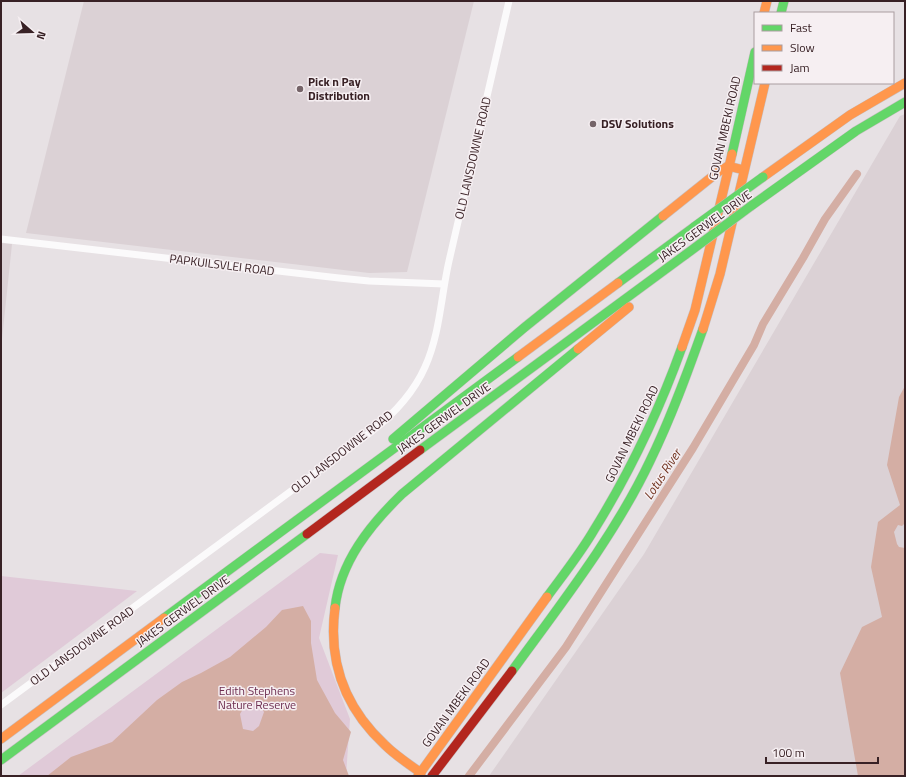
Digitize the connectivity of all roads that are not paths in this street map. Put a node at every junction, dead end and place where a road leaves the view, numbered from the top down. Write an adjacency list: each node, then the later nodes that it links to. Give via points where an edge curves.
1 (509, 1): 14 (street, OLD LANSDOWNE ROAD)
2 (767, 1): 4 (main road)
3 (784, 1): 5 (main road)
4 (764, 12)
5 (781, 12)
6 (754, 56): 10 (main road, GOVAN MBEKI ROAD)
7 (905, 83): 15 (main road, JAKES GERWEL DRIVE, bridge, via 851,114 806,145)
8 (765, 84): 11 (main road, GOVAN MBEKI ROAD)
9 (905, 102): 13 (main road, JAKES GERWEL DRIVE, bridge, via 856,131)
10 (728, 166): 11 (main road); 15 (main road, via 526,327); 19 (main road, GOVAN MBEKI ROAD, via 695,310 669,383 637,455 588,539)
11 (744, 170): 20 (main road, GOVAN MBEKI ROAD, via 706,323 682,388 646,468 607,537 574,586 499,690)
12 (1, 239): 14 (street, PAPKUILSVLEI ROAD, via 339,278)
13 (677, 261): 18 (main road, JAKES GERWEL DRIVE); 19 (main road, via 641,297 398,498 363,537 345,568 331,623 334,657 345,692 366,725 388,749)
14 (444, 284): 16 (street, OLD LANSDOWNE ROAD, via 434,342 425,367 408,396 385,421)
15 (310, 511): 17 (main road, JAKES GERWEL DRIVE)
16 (1, 706)
17 (1, 739)
18 (1, 760)
19 (422, 775)
20 (432, 776)

